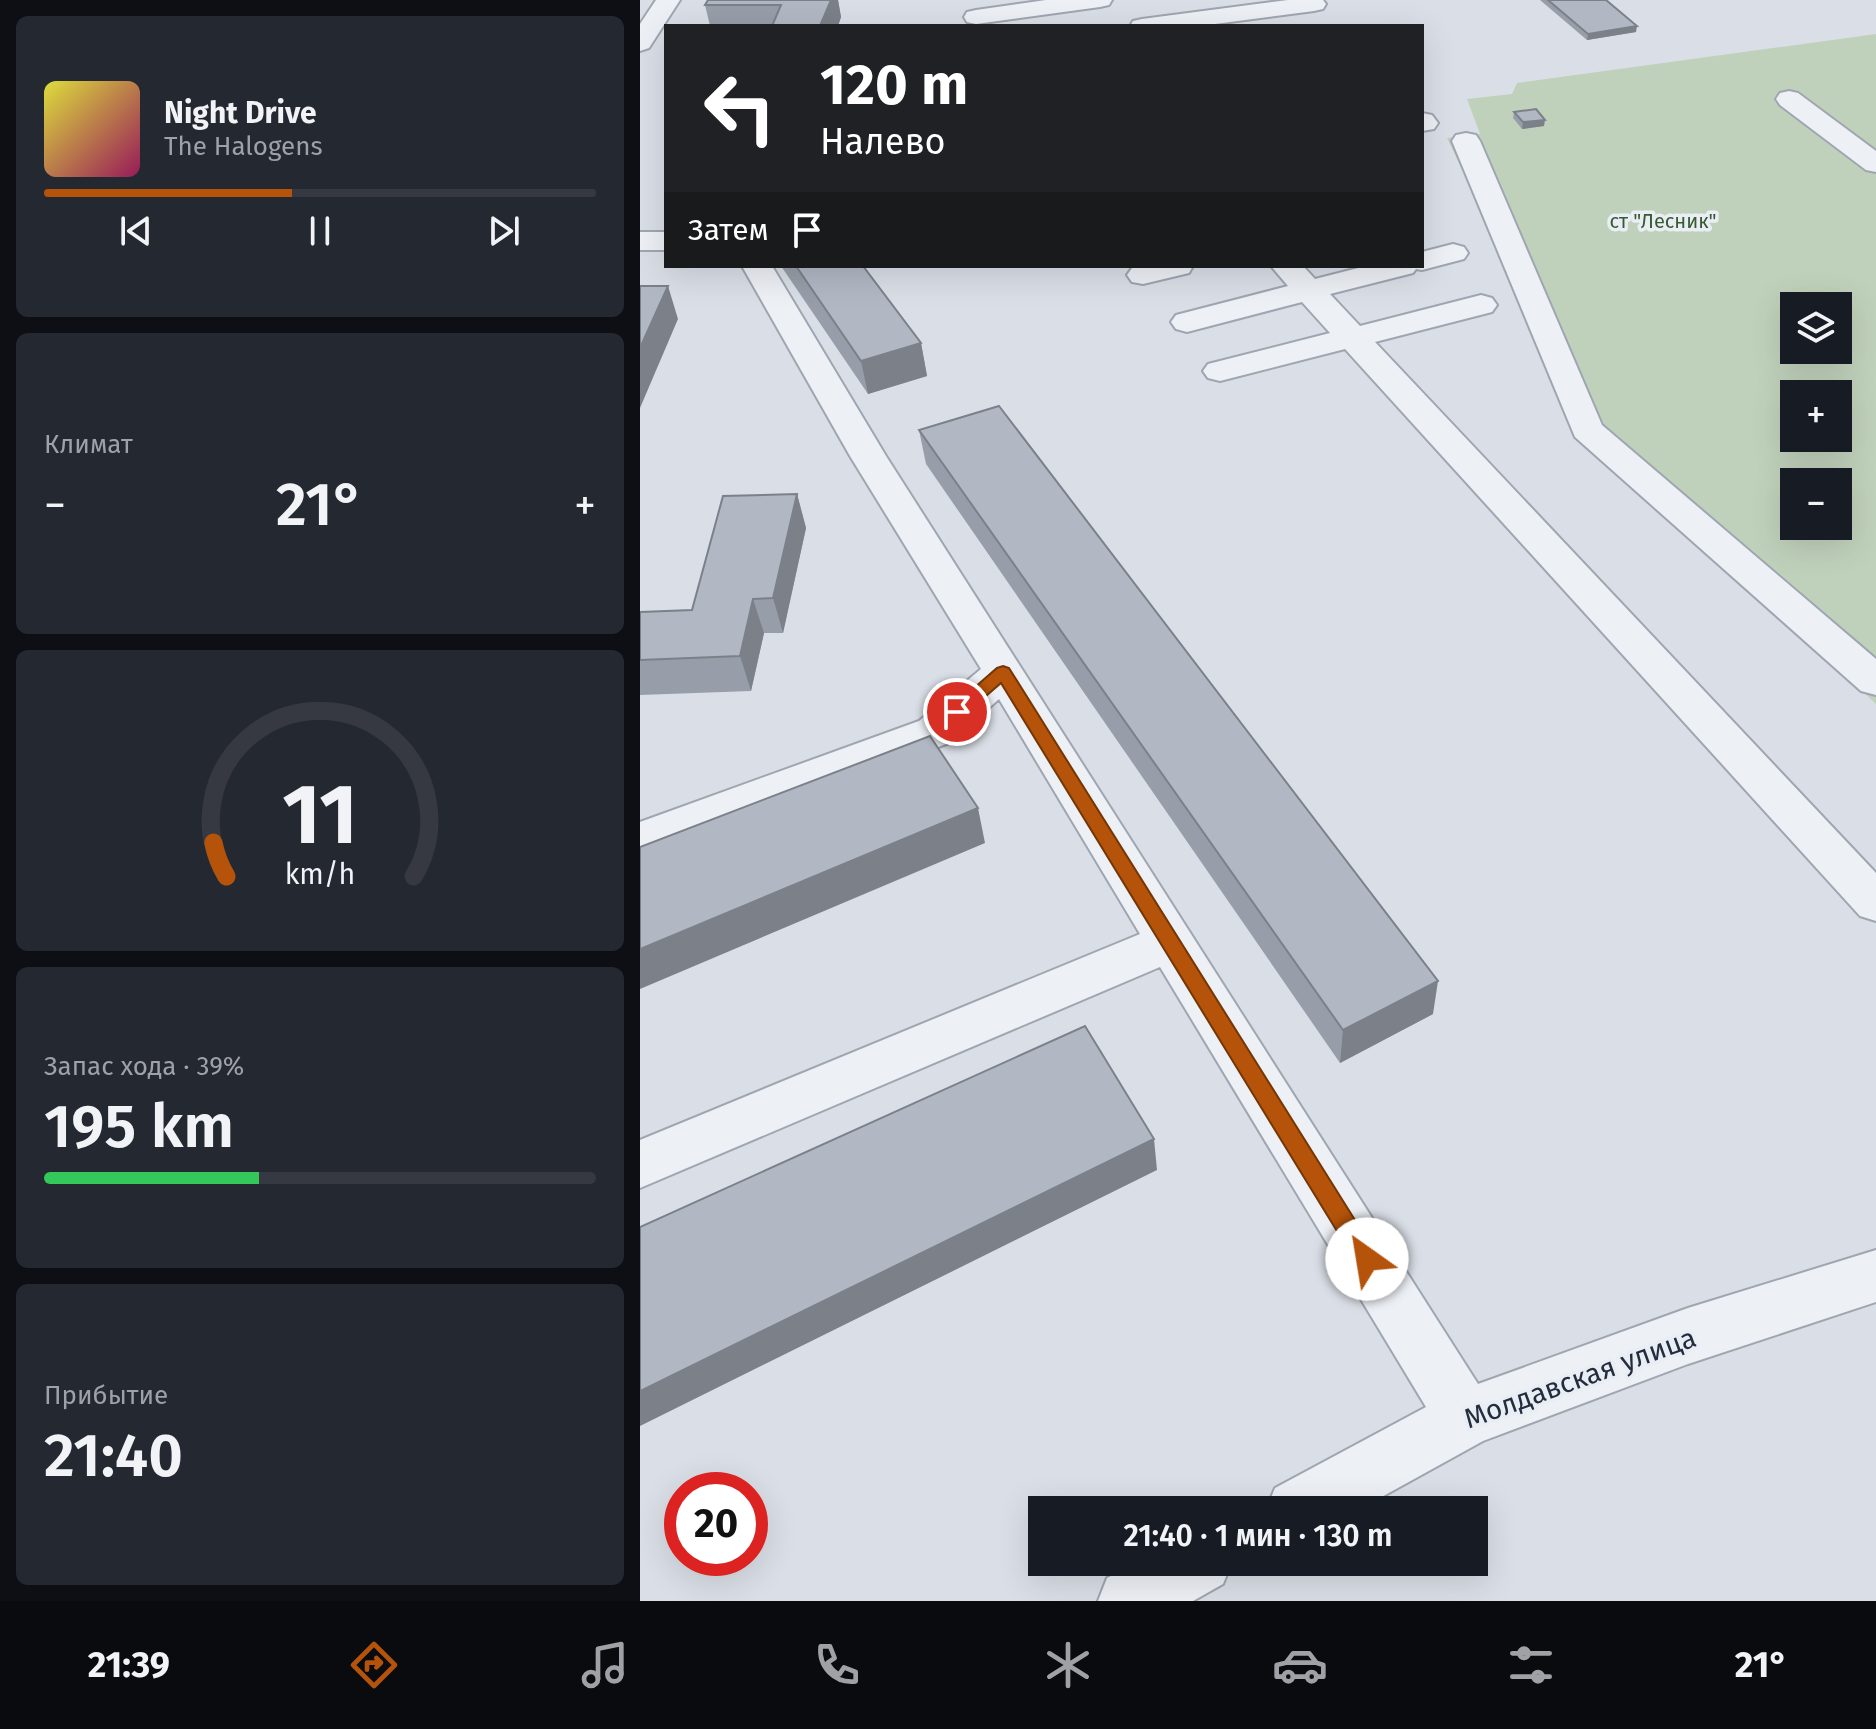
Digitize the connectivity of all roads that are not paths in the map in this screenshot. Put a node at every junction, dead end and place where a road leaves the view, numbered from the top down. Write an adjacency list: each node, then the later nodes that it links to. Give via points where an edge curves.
1 (668, 0): 7 (street)
2 (1100, 0): 4 (street)
3 (1312, 2): 5 (street); 6 (street)
4 (975, 14)
5 (1156, 24)
6 (1329, 24)
7 (640, 43)
8 (1789, 99): 10 (street)
9 (1466, 141): 25 (street, via 1587,430)
10 (1876, 164)
11 (640, 241): 12 (street)
12 (664, 241)
13 (1453, 253): 14 (street)
14 (1424, 260)
15 (758, 268): 24 (street)
16 (1170, 268): 18 (street)
17 (1385, 268): 19 (street)
18 (1143, 275)
19 (1298, 278): 21 (street); 22 (street)
20 (1481, 305): 22 (street)
21 (1187, 322)
22 (1353, 338): 23 (street); 27 (street)
23 (1220, 371)
24 (1003, 672): 26 (street, via 934,732); 28 (street)
25 (1876, 681)
26 (640, 840)
27 (1876, 903)
28 (1170, 942): 29 (street); 31 (street)
29 (640, 1164)
30 (1876, 1276): 31 (street, Молдавская улица, via 1688,1336)
31 (1466, 1418): 32 (street, Молдавская улица)
32 (1323, 1496)
33 (1176, 1576): 34 (street)
34 (1130, 1601)

